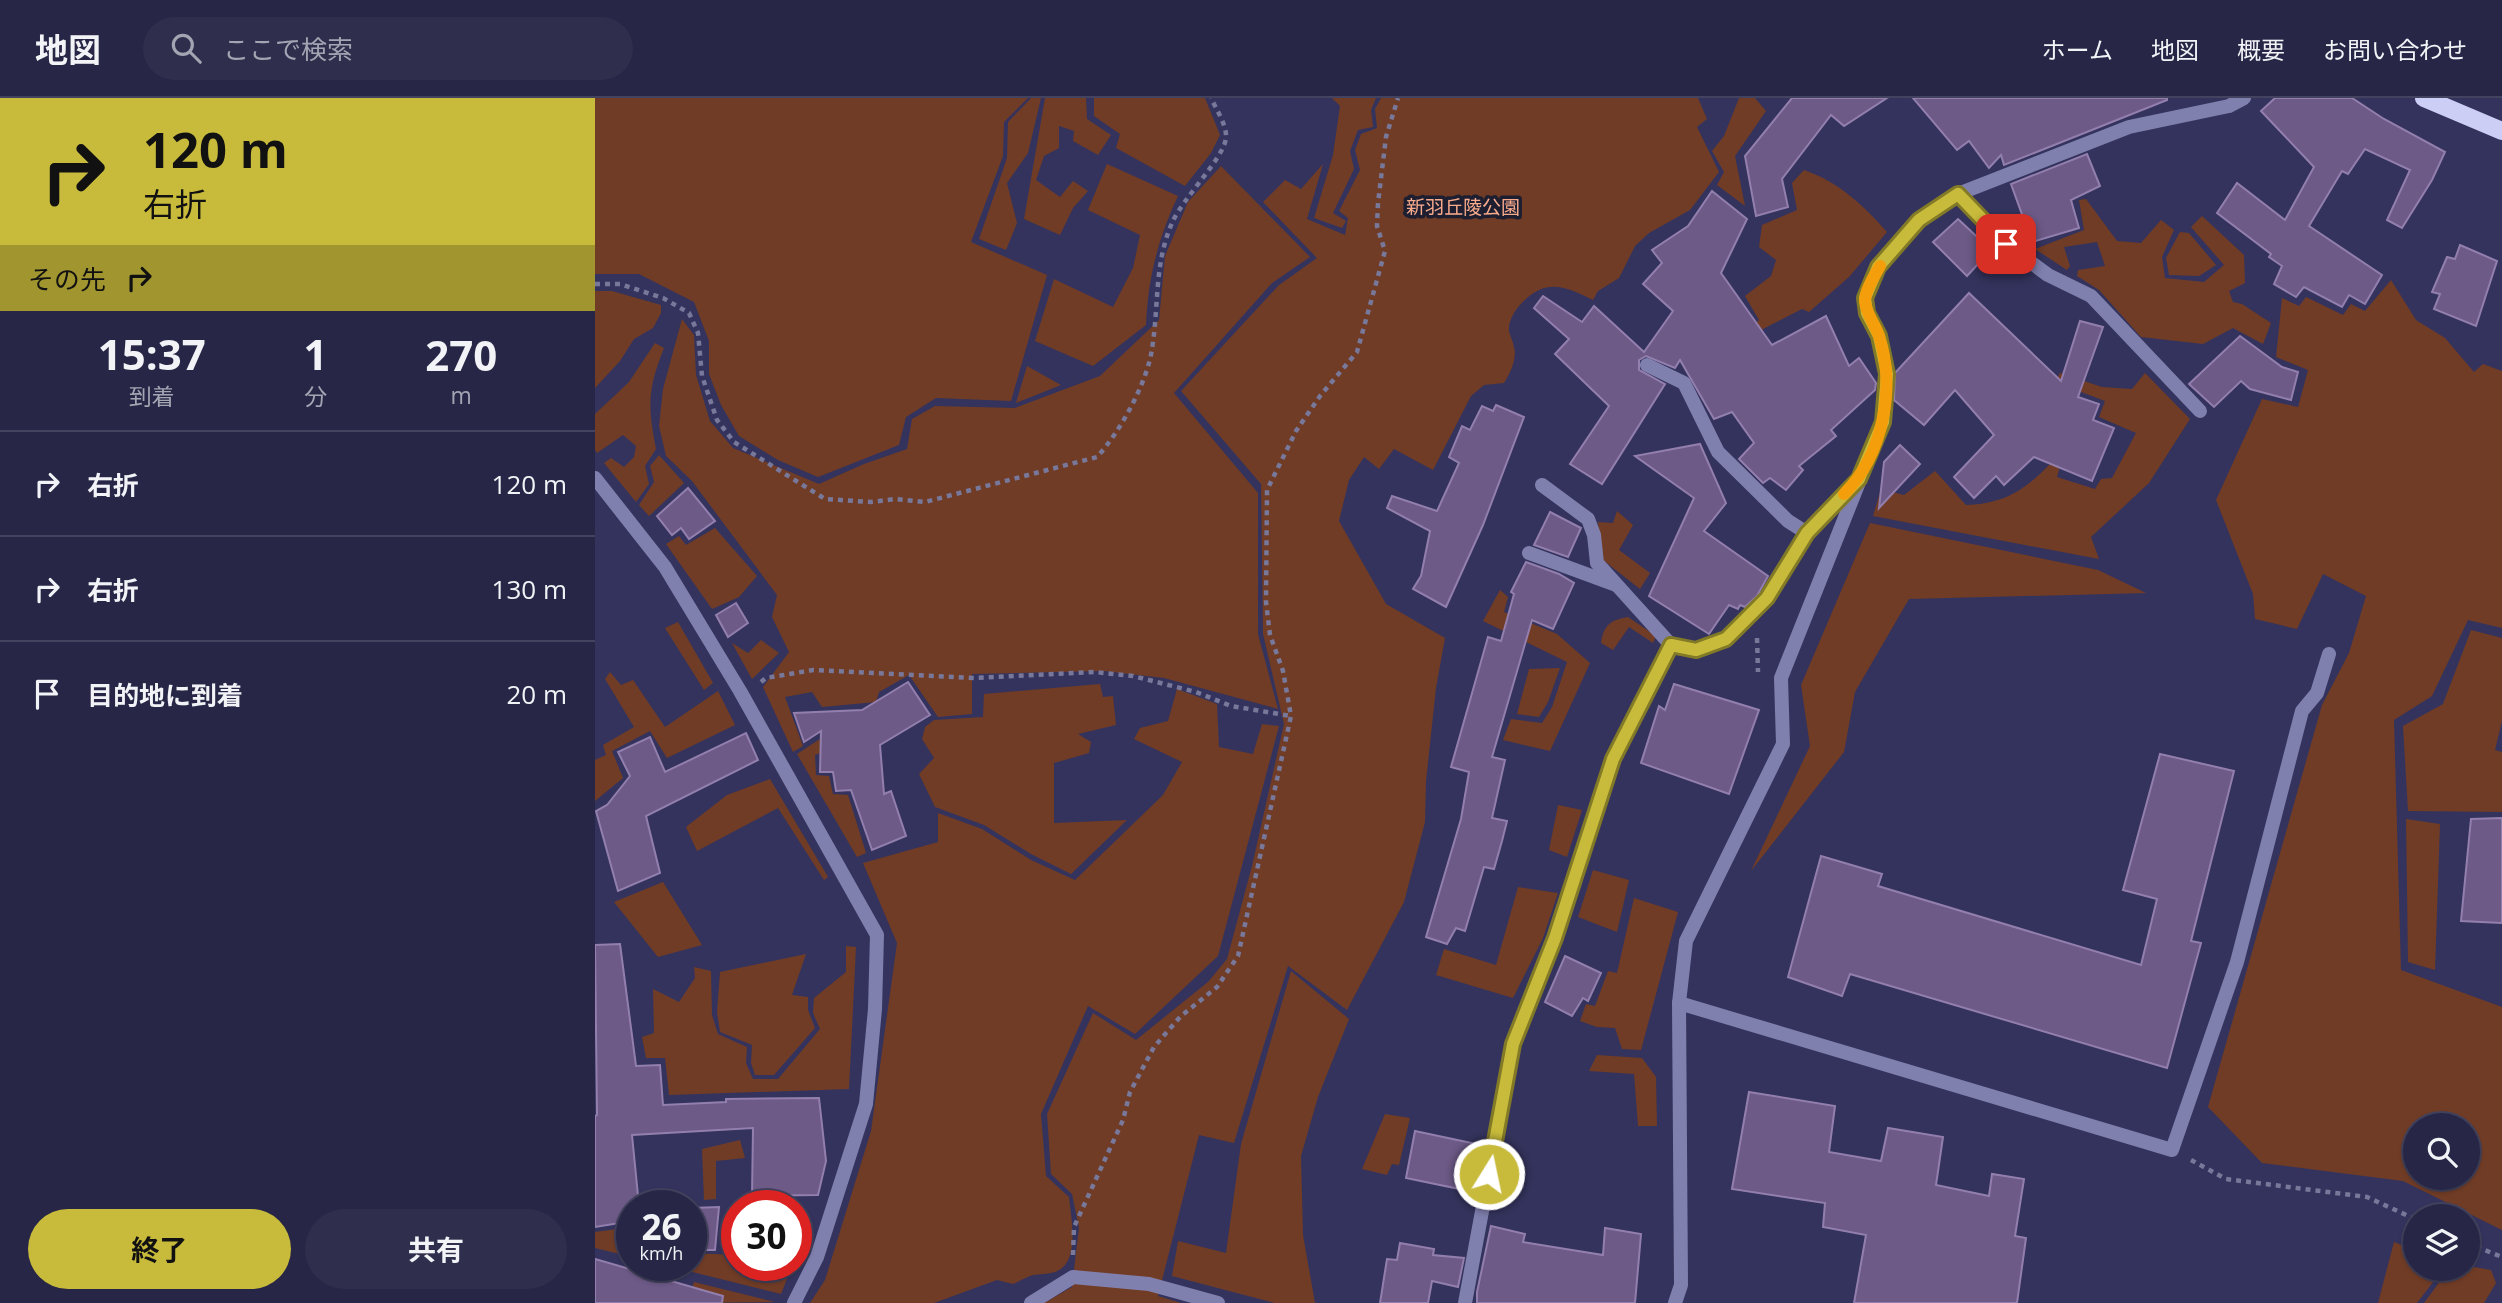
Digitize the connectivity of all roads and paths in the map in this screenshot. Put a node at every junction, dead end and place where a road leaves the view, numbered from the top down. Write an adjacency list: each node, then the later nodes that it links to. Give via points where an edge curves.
1 (1211, 98): 7 (path, via 1226,138 1172,222 1156,284 1148,371 1112,440 1097,457 925,502 825,499 734,442 717,420 702,376 698,333 689,313 663,298 619,284)
2 (1398, 98): 21 (path, via 1386,137 1378,203 1377,226 1385,251 1357,352 1296,431 1267,489 1266,602)
3 (2244, 98): 6 (street, via 2229,106 2129,127)
4 (2424, 98): 5 (main road)
5 (2502, 131)
6 (1958, 194): 9 (street, via 2006,244 2048,275 2091,296); 11 (street, via 1913,228 1878,267 1865,298 1887,374 1883,422)
7 (595, 284)
8 (1647, 365): 13 (street, via 1684,383 1718,452 1788,521)
9 (2200, 411)
10 (595, 478): 20 (street, via 665,567)
11 (1859, 479): 13 (street); 22 (street, via 1781,678 1783,744 1686,941)
12 (1542, 485): 15 (street, via 1588,519 1597,563)
13 (1807, 533): 16 (street, via 1767,598 1726,639 1696,650)
14 (1529, 553): 15 (street)
15 (1618, 585): 16 (street)
16 (1671, 645): 31 (street, via 1613,759 1555,938 1513,1044)
17 (1757, 647): 19 (path)
18 (2329, 654): 23 (street, via 2316,693 2302,710 2237,962)
19 (1758, 665)
20 (741, 694): 21 (path, via 766,678 813,670 975,678 1095,672 1133,676 1231,706); 28 (street, via 877,934 866,1104 817,1258)
21 (1291, 716): 27 (path, via 1238,956 1217,987 1180,1017 1154,1047 1074,1227)
22 (1678, 1003): 23 (street); 32 (street, via 1681,1285)
23 (2172, 1150): 24 (path, via 2226,1180 2367,1197)
24 (2403, 1214)
25 (2480, 1248): 26 (path)
26 (2502, 1257)
27 (1073, 1277): 29 (street); 30 (street, via 1149,1283)
28 (794, 1303)
29 (1031, 1303)
30 (1218, 1303)
31 (1465, 1303)
32 (1675, 1303)

